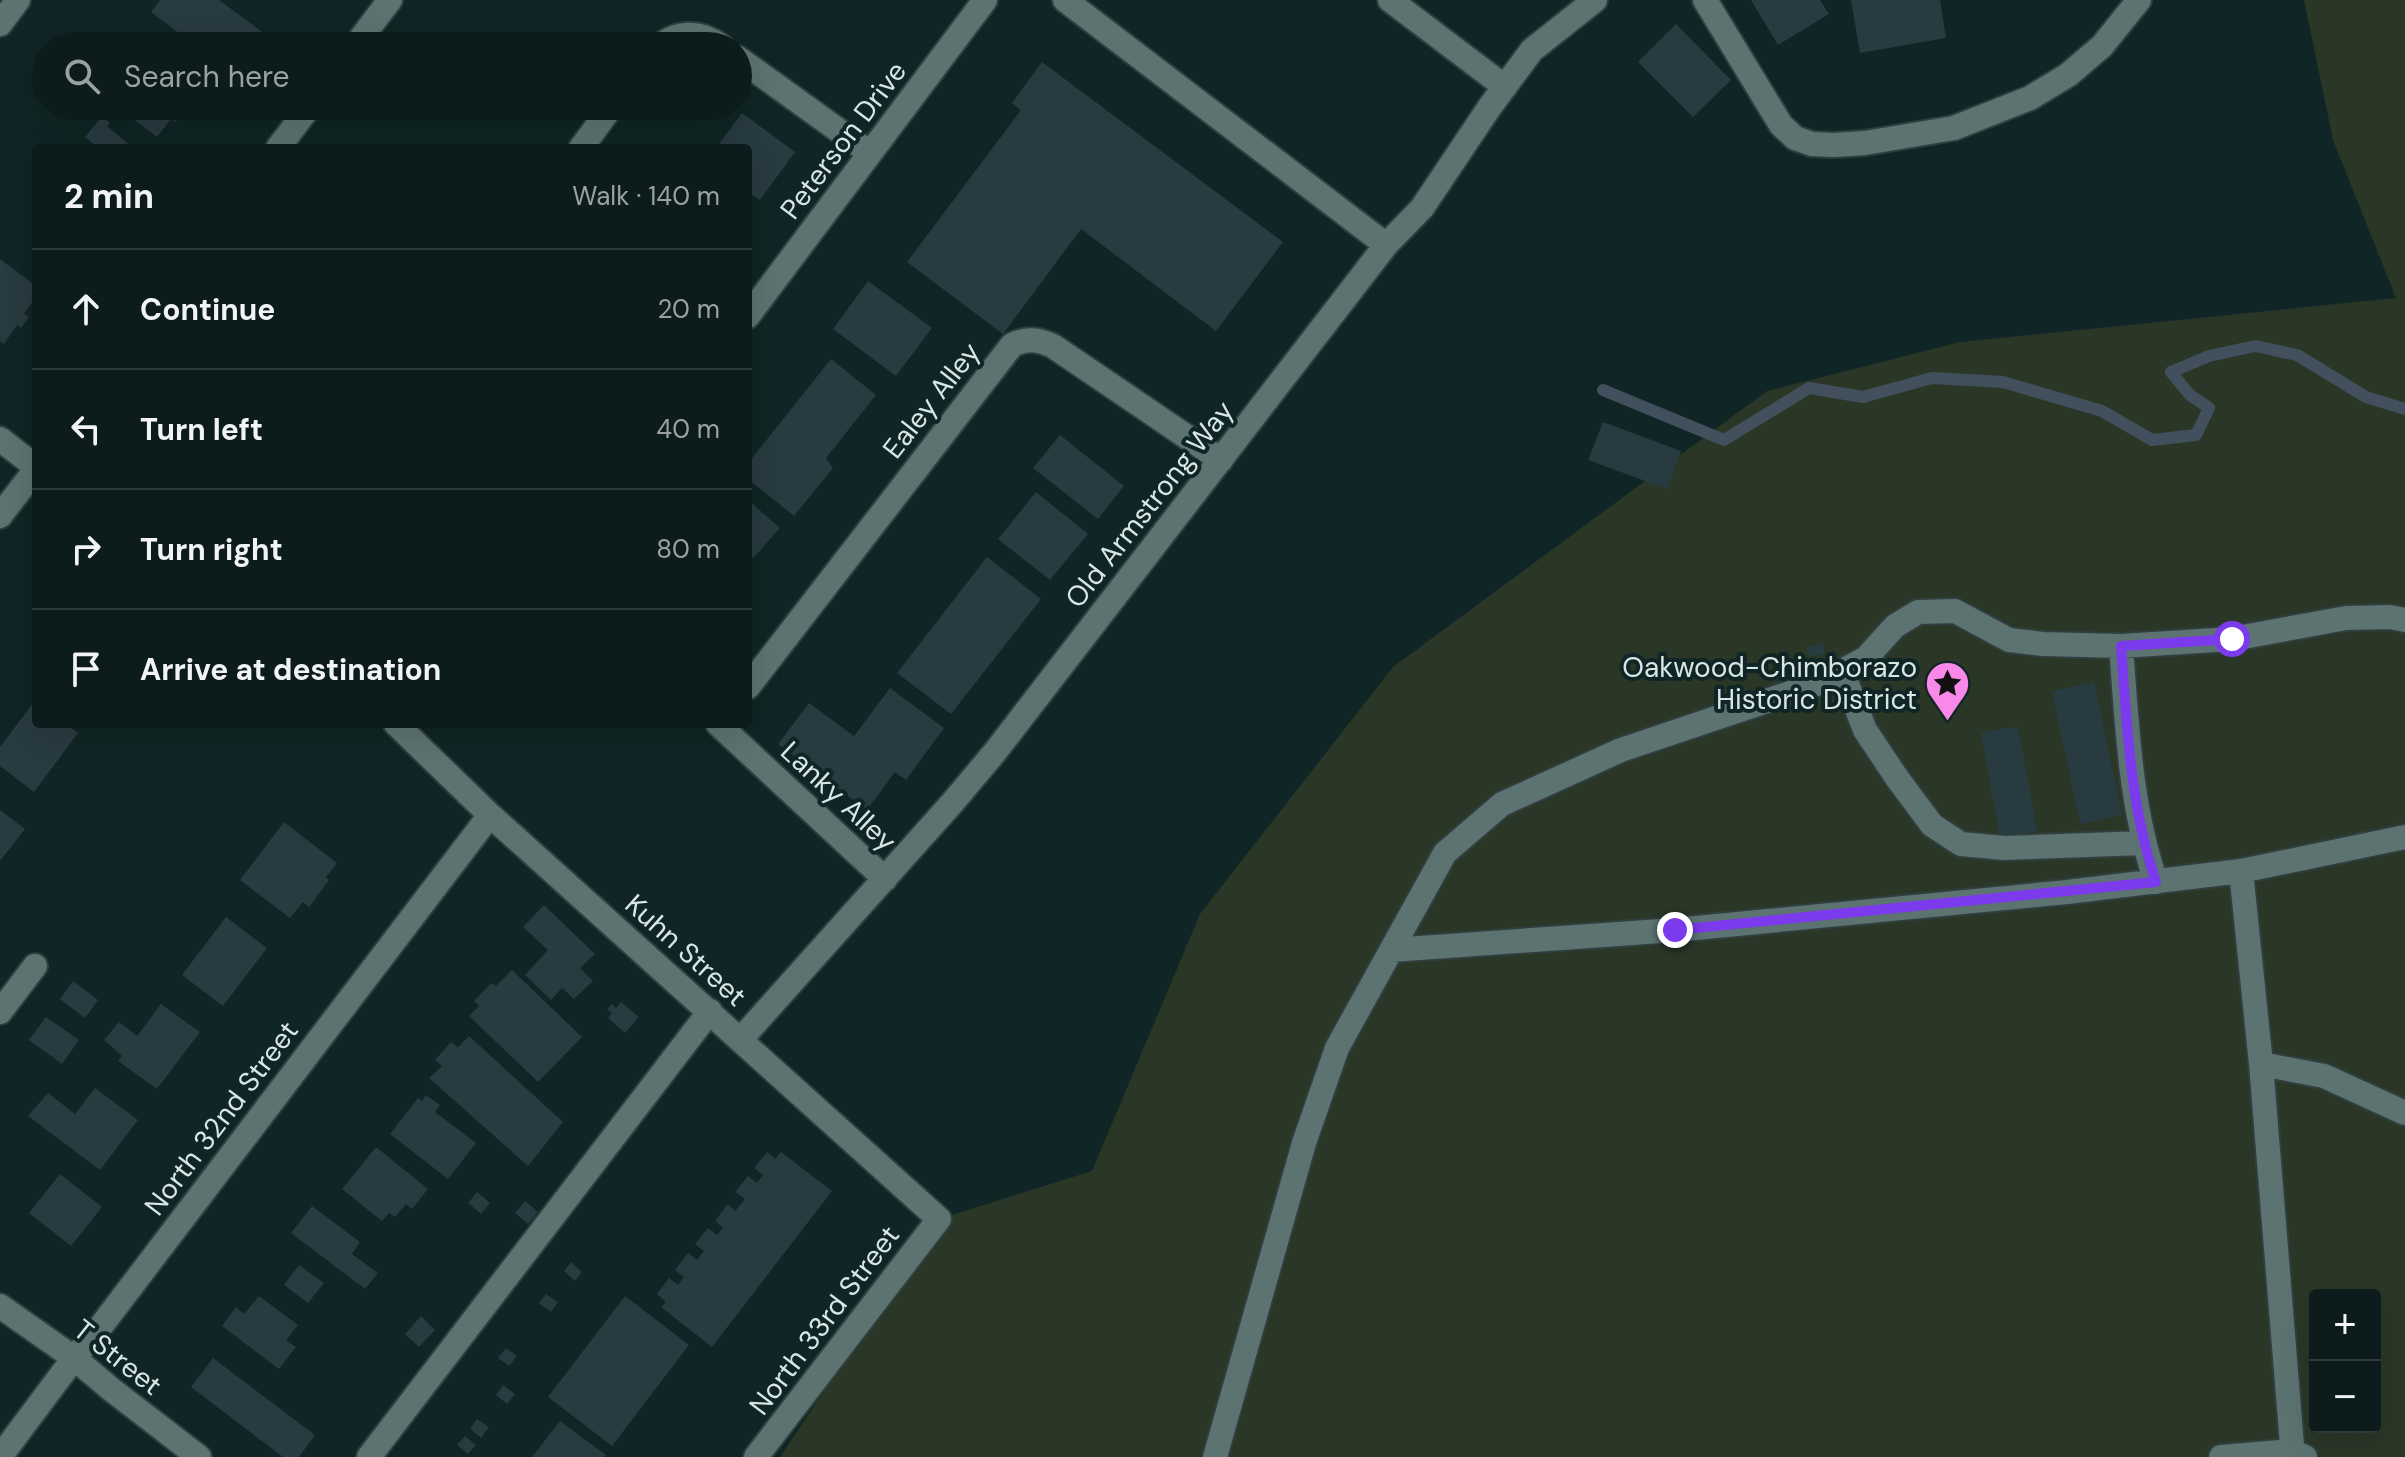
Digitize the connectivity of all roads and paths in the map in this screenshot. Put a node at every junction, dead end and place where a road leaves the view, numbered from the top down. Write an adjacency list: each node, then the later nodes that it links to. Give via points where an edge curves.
1 (18, 0): 9 (street)
2 (390, 0): 10 (street)
3 (985, 0): 17 (street, Peterson Drive)
4 (1065, 0): 18 (street)
5 (1390, 0): 12 (street)
6 (1595, 0): 12 (street, Old Armstrong Way, via 1532,50)
7 (1705, 0): 8 (street, via 1781,125 1795,138 1834,145 1954,128 2030,98 2102,46)
8 (2139, 0)
9 (0, 24)
10 (366, 32)
11 (752, 68): 17 (street)
12 (1505, 87): 18 (street, Old Armstrong Way, via 1422,208)
13 (299, 120): 15 (street)
14 (602, 120): 16 (street)
15 (281, 144)
16 (584, 144)
17 (870, 153): 19 (street, Peterson Drive)
18 (1386, 245): 21 (street, Old Armstrong Way)
19 (752, 311)
20 (0, 439): 22 (street)
21 (1221, 460): 28 (street, Ealey Alley, via 1053,346 1020,341); 35 (street, Old Armstrong Way, via 995,752)
22 (32, 465)
23 (32, 473): 24 (street)
24 (0, 516)
25 (2405, 620): 26 (street, via 2346,618 2232,639)
26 (2121, 646): 27 (street, via 2009,640 1955,611 1918,612 1895,626 1866,658); 33 (street)
27 (1842, 671): 33 (street, via 1865,730 1897,778 1932,825 1961,844 2004,848); 37 (street, via 1621,750 1502,804 1445,853)
28 (752, 682)
29 (400, 728): 31 (street, Kuhn Street)
30 (723, 728): 35 (street, Lanky Alley)
31 (490, 815): 39 (street, Kuhn Street); 46 (street, North 32nd Street)
32 (2405, 837): 34 (street)
33 (2143, 843): 36 (street)
34 (2241, 871): 36 (street); 42 (street)
35 (885, 879): 41 (street, Old Armstrong Way)
36 (2156, 882): 37 (street, via 1675,930)
37 (1391, 950): 52 (street, via 1337,1048 1304,1143)
38 (35, 966): 40 (street)
39 (710, 1011): 41 (street, Kuhn Street); 50 (street)
40 (0, 1012)
41 (741, 1039): 44 (street, Kuhn Street)
42 (2261, 1064): 43 (street, via 2324,1076); 47 (street)
43 (2405, 1113)
44 (939, 1219): 51 (street, North 33rd Street)
45 (0, 1306): 46 (street, T Street)
46 (74, 1358): 48 (street, North 32nd Street); 49 (street, T Street)
47 (2297, 1455): 53 (street)
48 (0, 1457)
49 (199, 1457)
50 (369, 1457)
51 (756, 1457)
52 (1215, 1457)
53 (2221, 1457)

